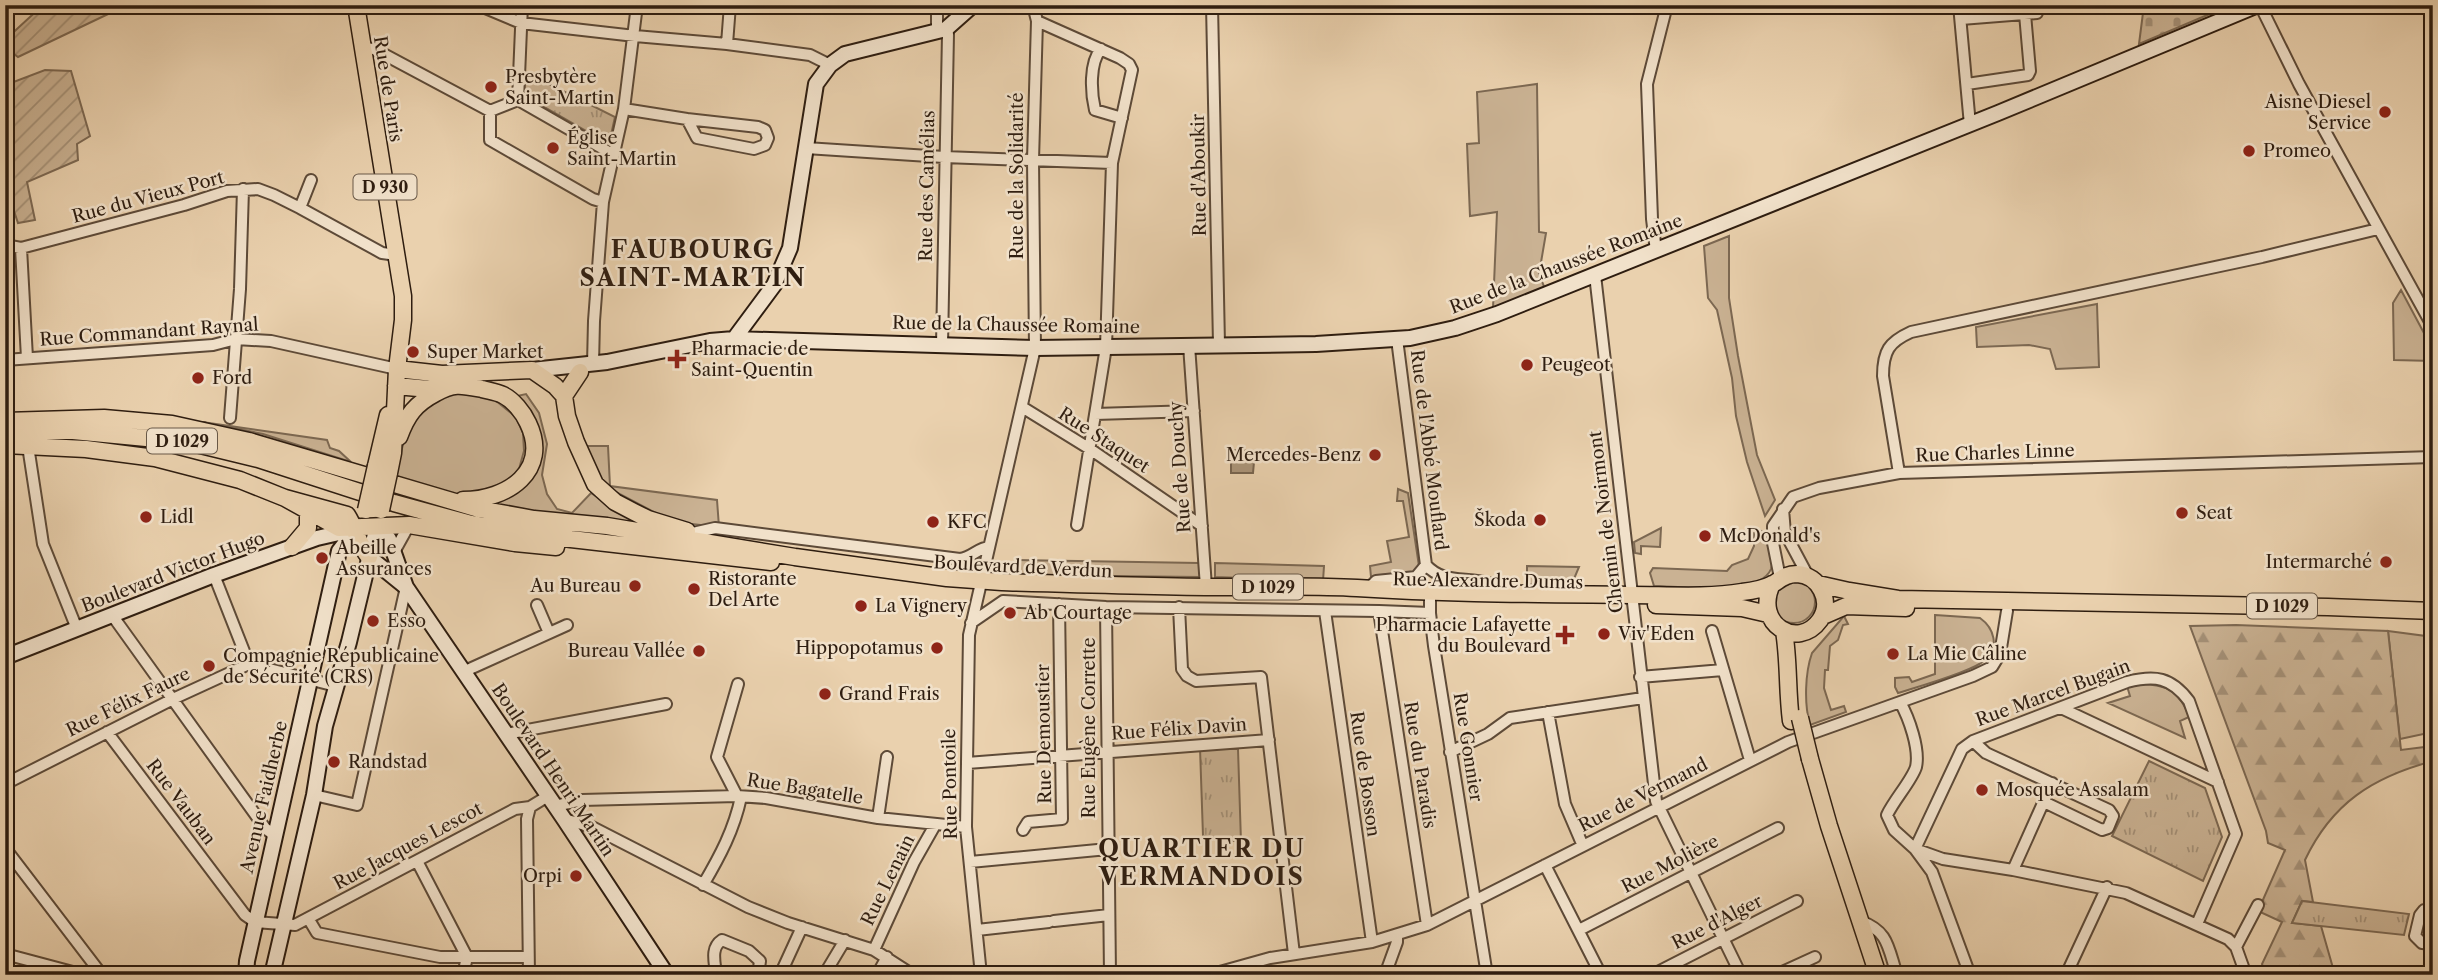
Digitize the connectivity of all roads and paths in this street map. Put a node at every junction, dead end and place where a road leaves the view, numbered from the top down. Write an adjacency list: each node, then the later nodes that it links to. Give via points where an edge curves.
1 (356, 5): 21 (main road, Rue de Paris / D 930)
2 (478, 5): 17 (street)
3 (522, 5): 17 (street)
4 (637, 5): 19 (street)
5 (730, 5): 20 (street)
6 (937, 5): 18 (street, Rue des Camélias)
7 (973, 5): 18 (street)
8 (1033, 5): 16 (street, Rue de la Solidarité)
9 (1212, 5): 50 (street, Rue d'Aboukir)
10 (1667, 5): 43 (street, via 1647,84)
11 (1959, 5): 15 (street)
12 (2259, 5): 30 (street, Rue de la Chaussée Romaine); 40 (street)
13 (2037, 9): 14 (street)
14 (2025, 14): 15 (street); 24 (street, via 2028,75)
15 (1961, 19): 24 (street)
16 (1037, 21): 22 (street); 34 (street, Rue de la Solidarité)
17 (521, 23): 19 (street); 25 (street)
18 (942, 30): 23 (street, via 845,54); 33 (street, Rue des Camélias, via 948,34)
19 (635, 36): 20 (street); 26 (street)
20 (727, 44): 23 (street, via 810,55)
21 (362, 48): 27 (street, via 374,49); 44 (main road, Rue de Paris / D 930)
22 (1101, 50): 28 (street, via 1132,70); 28 (street, via 1093,75 1095,110)
23 (830, 65): 31 (street, via 816,85)
24 (1967, 84): 30 (street)
25 (518, 100): 27 (street); 32 (street)
26 (624, 109): 29 (street); 32 (street)
27 (490, 111): 38 (street, via 490,140)
28 (1122, 118): 35 (street)
29 (687, 119): 29 (street, via 697,138 754,149 765,145 768,138 758,127)
30 (1970, 125): 43 (street, Rue de la Chaussée Romaine)
31 (806, 148): 33 (street); 48 (street, via 790,248 774,285)
32 (614, 155): 38 (street)
33 (944, 157): 34 (street); 51 (street, Rue des Camélias)
34 (1032, 160): 35 (street); 54 (street, Rue de la Solidarité)
35 (1112, 163): 53 (street)
36 (311, 180): 39 (street)
37 (243, 189): 39 (street, Rue du Vieux Port, via 258,189); 42 (street, Rue du Vieux Port); 47 (street)
38 (603, 202): 57 (street)
39 (300, 208): 44 (street, Rue du Vieux Port, via 382,253)
40 (2378, 229): 46 (street); 76 (street, Rue Charles Linne, via 1911,332 1892,341 1883,361 1883,376)
41 (5, 245): 42 (street)
42 (20, 248): 55 (street)
43 (1656, 251): 45 (street, Rue de la Chaussée Romaine)
44 (397, 255): 58 (main road, Rue de Paris / D 930, via 403,296)
45 (1595, 275): 49 (street, Rue de la Chaussée Romaine, via 1465,324); 102 (street, Chemin de Noirmont)
46 (2433, 327)
47 (236, 339): 55 (street, Rue Commandant Raynal, via 213,345); 58 (street, Rue Commandant Raynal, via 271,341); 67 (street)
48 (734, 339): 51 (street, Rue de la Chaussée Romaine); 57 (street, Rue de la Chaussée Romaine)
49 (1397, 339): 50 (street, Rue de la Chaussée Romaine); 93 (street, Rue de l'Abbé Mouflard)
50 (1219, 344): 52 (street, Rue de la Chaussée Romaine)
51 (942, 345): 54 (street, Rue de la Chaussée Romaine)
52 (1189, 345): 53 (street, Rue de la Chaussée Romaine); 65 (street, Rue de Douchy)
53 (1106, 347): 54 (street, Rue de la Chaussée Romaine); 66 (street)
54 (1035, 348): 64 (street, Rue Pontoile)
55 (27, 358): 56 (street, Rue Commandant Raynal)
56 (5, 360)
57 (587, 368): 59 (street, Rue de la Chaussée Romaine); 60 (street, Rue de la Chaussée Romaine); 63 (main road)
58 (397, 369): 59 (main road, Rue de la Chaussée Romaine, via 442,374); 62 (main road, Rue de Paris / D 930)
59 (533, 370): 60 (main road)
60 (547, 381): 61 (main road, Rue de la Chaussée Romaine); 63 (main road)
61 (450, 385): 62 (main road, Rue de la Chaussée Romaine, via 429,389); 73 (main road, via 411,411); 78 (main road, via 473,387 510,400 529,425 534,447 529,468 510,489 483,499)
62 (396, 386): 73 (main road, Rue de Paris / D 930); 75 (main road, Rue de Paris / D 930, via 384,433)
63 (564, 396): 86 (main road, via 576,442 595,484 641,516)
64 (1022, 407): 72 (street, Rue Staquet); 88 (street, Rue Pontoile)
65 (1194, 411): 66 (street); 84 (street, Rue de Douchy)
66 (1095, 414): 72 (street)
67 (230, 418)
68 (5, 421): 78 (main road, D 1029, via 104,418 172,424 272,447)
69 (5, 431): 92 (main road, D 1029, via 74,431 188,442 471,524)
70 (5, 445): 71 (main road)
71 (28, 446): 77 (main road, via 155,458 240,480); 118 (street, via 43,544)
72 (1090, 449): 83 (street); 84 (street, Rue Staquet)
73 (393, 453): 75 (main road, Rue de Paris / D 930)
74 (2433, 457): 76 (street, Rue Charles Linne)
75 (382, 469): 81 (main road, D 930, bridge)
76 (1899, 473): 79 (street, via 1811,490 1793,497)
77 (285, 498): 80 (main road); 85 (main road, via 348,515)
78 (445, 500): 89 (main road, D 1029, via 525,517)
79 (1783, 509): 95 (street, via 1785,533); 96 (street, via 1773,526)
80 (308, 513): 85 (main road, via 339,528); 87 (main road, via 308,528)
81 (375, 515): 82 (main road); 85 (main road, D 930); 90 (street, Boulevard Henri Martin); 91 (street)
82 (409, 525): 90 (street); 92 (main road, via 515,543 658,558)
83 (1077, 525)
84 (1202, 526): 100 (street, Rue de Douchy)
85 (356, 529): 87 (street, Boulevard Victor Hugo); 91 (main road, via 360,546); 128 (street, Avenue Faidherbe, via 339,551)
86 (693, 533): 88 (street, Boulevard de Verdun, via 715,528 960,559); 89 (main road)
87 (292, 547): 94 (street, Boulevard Victor Hugo)
88 (989, 547): 97 (street, Rue Pontoile)
89 (746, 548): 97 (main road, D 1029)
90 (394, 552): 98 (street, Boulevard Henri Martin)
91 (369, 557): 98 (street, Boulevard Henri Martin); 130 (street)
92 (719, 557): 97 (main road, Boulevard de Verdun / D 1029)
93 (1426, 565): 99 (street, via 1416,577 1376,581); 101 (street, via 1448,579 1492,584)
94 (214, 575): 113 (street, Boulevard Victor Hugo); 124 (street)
95 (1813, 580): 96 (main road, via 1792,574); 106 (main road, via 1898,598); 114 (main road, via 1825,599)
96 (1776, 581): 102 (main road, D 1029, via 1742,593); 112 (main road, via 1766,600)
97 (980, 584): 100 (main road, Boulevard de Verdun); 116 (street, Rue Pontoile)
98 (406, 587): 126 (street, Boulevard Henri Martin); 152 (street, via 357,805)
99 (1368, 589): 100 (main road, D 1029); 101 (main road, D 1029)
100 (1206, 590): 105 (main road, Rue Alexandre Dumas)
101 (1506, 592): 102 (main road, D 1029)
102 (1632, 600): 105 (main road, Rue Alexandre Dumas); 112 (main road, Rue Alexandre Dumas); 127 (street, Chemin de Noirmont)
103 (1059, 604): 107 (street, Rue Alexandre Dumas); 116 (street, Rue Alexandre Dumas, via 1003,601); 144 (street, Rue Demoustier)
104 (537, 605): 122 (street)
105 (1430, 606): 110 (street, Rue Alexandre Dumas); 143 (street, Rue Gonnier)
106 (2008, 606): 111 (main road, D 1029, via 2132,603); 114 (main road, via 1846,606); 115 (main road, D 1029); 133 (street, Rue de Vermand, via 2000,654 1992,667)
107 (1106, 607): 108 (street, Rue Alexandre Dumas); 142 (street, Rue Eugène Corrette)
108 (1179, 607): 109 (street, Rue Alexandre Dumas); 140 (street, via 1182,669 1196,681 1261,677)
109 (1325, 611): 110 (street, Rue Alexandre Dumas); 193 (street, Rue de Bosson)
110 (1379, 611): 186 (street, Rue du Paradis)
111 (2433, 611)
112 (1768, 614): 120 (main road)
113 (112, 615): 118 (street, Boulevard Victor Hugo); 132 (street)
114 (1823, 616): 121 (main road)
115 (2433, 622)
116 (971, 623): 148 (street, Rue Pontoile)
117 (567, 625): 122 (street)
118 (77, 629): 123 (street, Boulevard Victor Hugo)
119 (1712, 631): 125 (street)
120 (1784, 631): 121 (main road); 137 (main road, via 1787,684)
121 (1804, 632): 137 (main road)
122 (549, 633): 126 (street)
123 (5, 657)
124 (249, 664): 128 (street); 132 (street, Rue Félix Faure)
125 (1723, 670): 127 (street); 146 (street)
126 (463, 672): 139 (street, Boulevard Henri Martin)
127 (1640, 677): 131 (street, Chemin de Noirmont)
128 (310, 681): 130 (street); 164 (street, Avenue Faidherbe)
129 (738, 684): 153 (street, via 717,758)
130 (336, 686): 152 (street)
131 (1643, 698): 136 (street); 156 (street, Chemin de Noirmont)
132 (173, 699): 138 (street, Rue Félix Faure); 164 (street)
133 (1900, 702): 146 (street, Rue de Vermand); 168 (street, via 1917,753 1916,769 1887,816 1894,830)
134 (666, 704): 139 (street)
135 (2061, 708): 141 (street, Rue Marcel Bugain); 149 (street); 149 (street, Rue Marcel Bugain, via 2141,679 2166,681 2189,701)
136 (1548, 712): 143 (street, via 1510,718); 165 (street, via 1565,804)
137 (1796, 719): 147 (main road)
138 (107, 732): 151 (street, Rue Félix Faure); 183 (street, Rue Vauban, via 244,915)
139 (506, 734): 154 (street, Boulevard Henri Martin)
140 (1269, 740): 142 (street, Rue Félix Davin); 198 (street)
141 (1973, 741): 150 (street, via 1986,753); 168 (street, Rue Marcel Bugain, via 1962,749)
142 (1107, 752): 144 (street, Rue Félix Davin); 167 (street, Rue Eugène Corrette)
143 (1450, 752): 176 (street, Rue Gonnier)
144 (1062, 755): 148 (street, Rue Félix Davin); 163 (street, Rue Demoustier, via 1062,819 1028,822)
145 (887, 757): 158 (street)
146 (1750, 760): 156 (street, Rue de Vermand)
147 (1805, 760): 182 (main road); 227 (main road)
148 (967, 763): 161 (street, Rue Pontoile)
149 (2218, 782): 184 (street, Rue Marcel Bugain, via 2236,834)
150 (2052, 783): 155 (street); 155 (street, via 2109,810 2112,822 2102,830)
151 (5, 784)
152 (314, 795): 185 (street)
153 (739, 796): 154 (street, Rue Bagatelle); 158 (street, Rue Bagatelle); 174 (street, via 736,822)
154 (552, 801): 157 (street, Rue Jacques Lescot); 159 (street, Boulevard Henri Martin)
155 (2044, 802): 172 (street)
156 (1659, 806): 165 (street, Rue de Vermand); 173 (street, Chemin de Noirmont)
157 (530, 807): 169 (street, Rue Jacques Lescot, via 515,809); 200 (street)
158 (878, 818): 160 (street, Rue Bagatelle)
159 (564, 819): 174 (street, via 592,827); 210 (street, Boulevard Henri Martin)
160 (935, 825): 161 (street, Rue Bagatelle); 196 (street, Rue Lenain)
161 (966, 827): 170 (street, Rue Pontoile)
162 (1777, 828): 173 (street, Rue Molière)
163 (1023, 830)
164 (275, 836): 183 (street, Avenue Faidherbe)
165 (1583, 846): 171 (street, Rue de Vermand)
166 (5, 848): 205 (street)
167 (1108, 849): 170 (street); 180 (street, Rue Eugène Corrette)
168 (1915, 849): 172 (street, via 1942,859); 230 (street, via 1931,872)
169 (417, 861): 181 (street, Rue Jacques Lescot); 199 (street)
170 (970, 862): 188 (street, Rue Pontoile)
171 (1545, 865): 176 (street, Rue de Vermand); 189 (street)
172 (2013, 870): 175 (street)
173 (1691, 872): 189 (street, Rue Molière); 191 (street, Chemin de Noirmont)
174 (703, 885): 187 (street)
175 (2107, 887): 184 (street); 231 (street)
176 (1476, 900): 186 (street, Rue de Vermand); 222 (street, Rue Gonnier)
177 (1797, 901): 191 (street, Rue d'Alger)
178 (2258, 905): 195 (street)
179 (2433, 910): 194 (street, via 2420,915 2415,936 2422,943)
180 (1109, 915): 188 (street); 218 (street, Rue Eugène Corrette)
181 (308, 918): 185 (street, Rue Jacques Lescot); 199 (street, via 317,933 440,957)
182 (1860, 921): 228 (main road); 229 (street, via 1882,933)
183 (255, 922): 185 (street); 206 (street, Avenue Faidherbe)
184 (2197, 924): 195 (street)
185 (283, 925): 207 (street)
186 (1427, 925): 190 (street, Rue de Vermand)
187 (802, 927): 192 (street); 213 (street)
188 (977, 930): 217 (street, Rue Pontoile)
189 (1579, 930): 223 (street)
190 (1397, 935): 193 (street, Rue de Vermand); 221 (street)
191 (1724, 939): 224 (street, Rue d'Alger); 225 (street, Chemin de Noirmont)
192 (845, 940): 196 (street); 214 (street)
193 (1372, 942): 198 (street, Rue de Vermand)
194 (2433, 944)
195 (2236, 947): 232 (street)
196 (874, 950): 201 (street)
197 (5, 954): 204 (street)
198 (1294, 954): 203 (street, Rue de Vermand)
199 (467, 957): 200 (street); 208 (street)
200 (528, 957): 209 (street)
201 (887, 957): 215 (street); 216 (street)
202 (1815, 957): 226 (street)
203 (1253, 963): 219 (street, Rue de Vermand); 220 (street)
204 (84, 975)
205 (102, 975)
206 (246, 975)
207 (272, 975)
208 (463, 975)
209 (529, 975)
210 (667, 975)
211 (716, 975): 212 (street, via 714,951 722,940 760,961)
212 (758, 975)
213 (780, 975)
214 (824, 975)
215 (877, 975)
216 (914, 975)
217 (981, 975)
218 (1110, 975)
219 (1209, 975)
220 (1252, 975)
221 (1385, 975)
222 (1488, 975)
223 (1601, 975)
224 (1652, 975)
225 (1741, 975)
226 (1776, 975)
227 (1869, 975)
228 (1878, 975)
229 (1897, 975)
230 (1970, 975)
231 (2067, 975)
232 (2246, 975)

